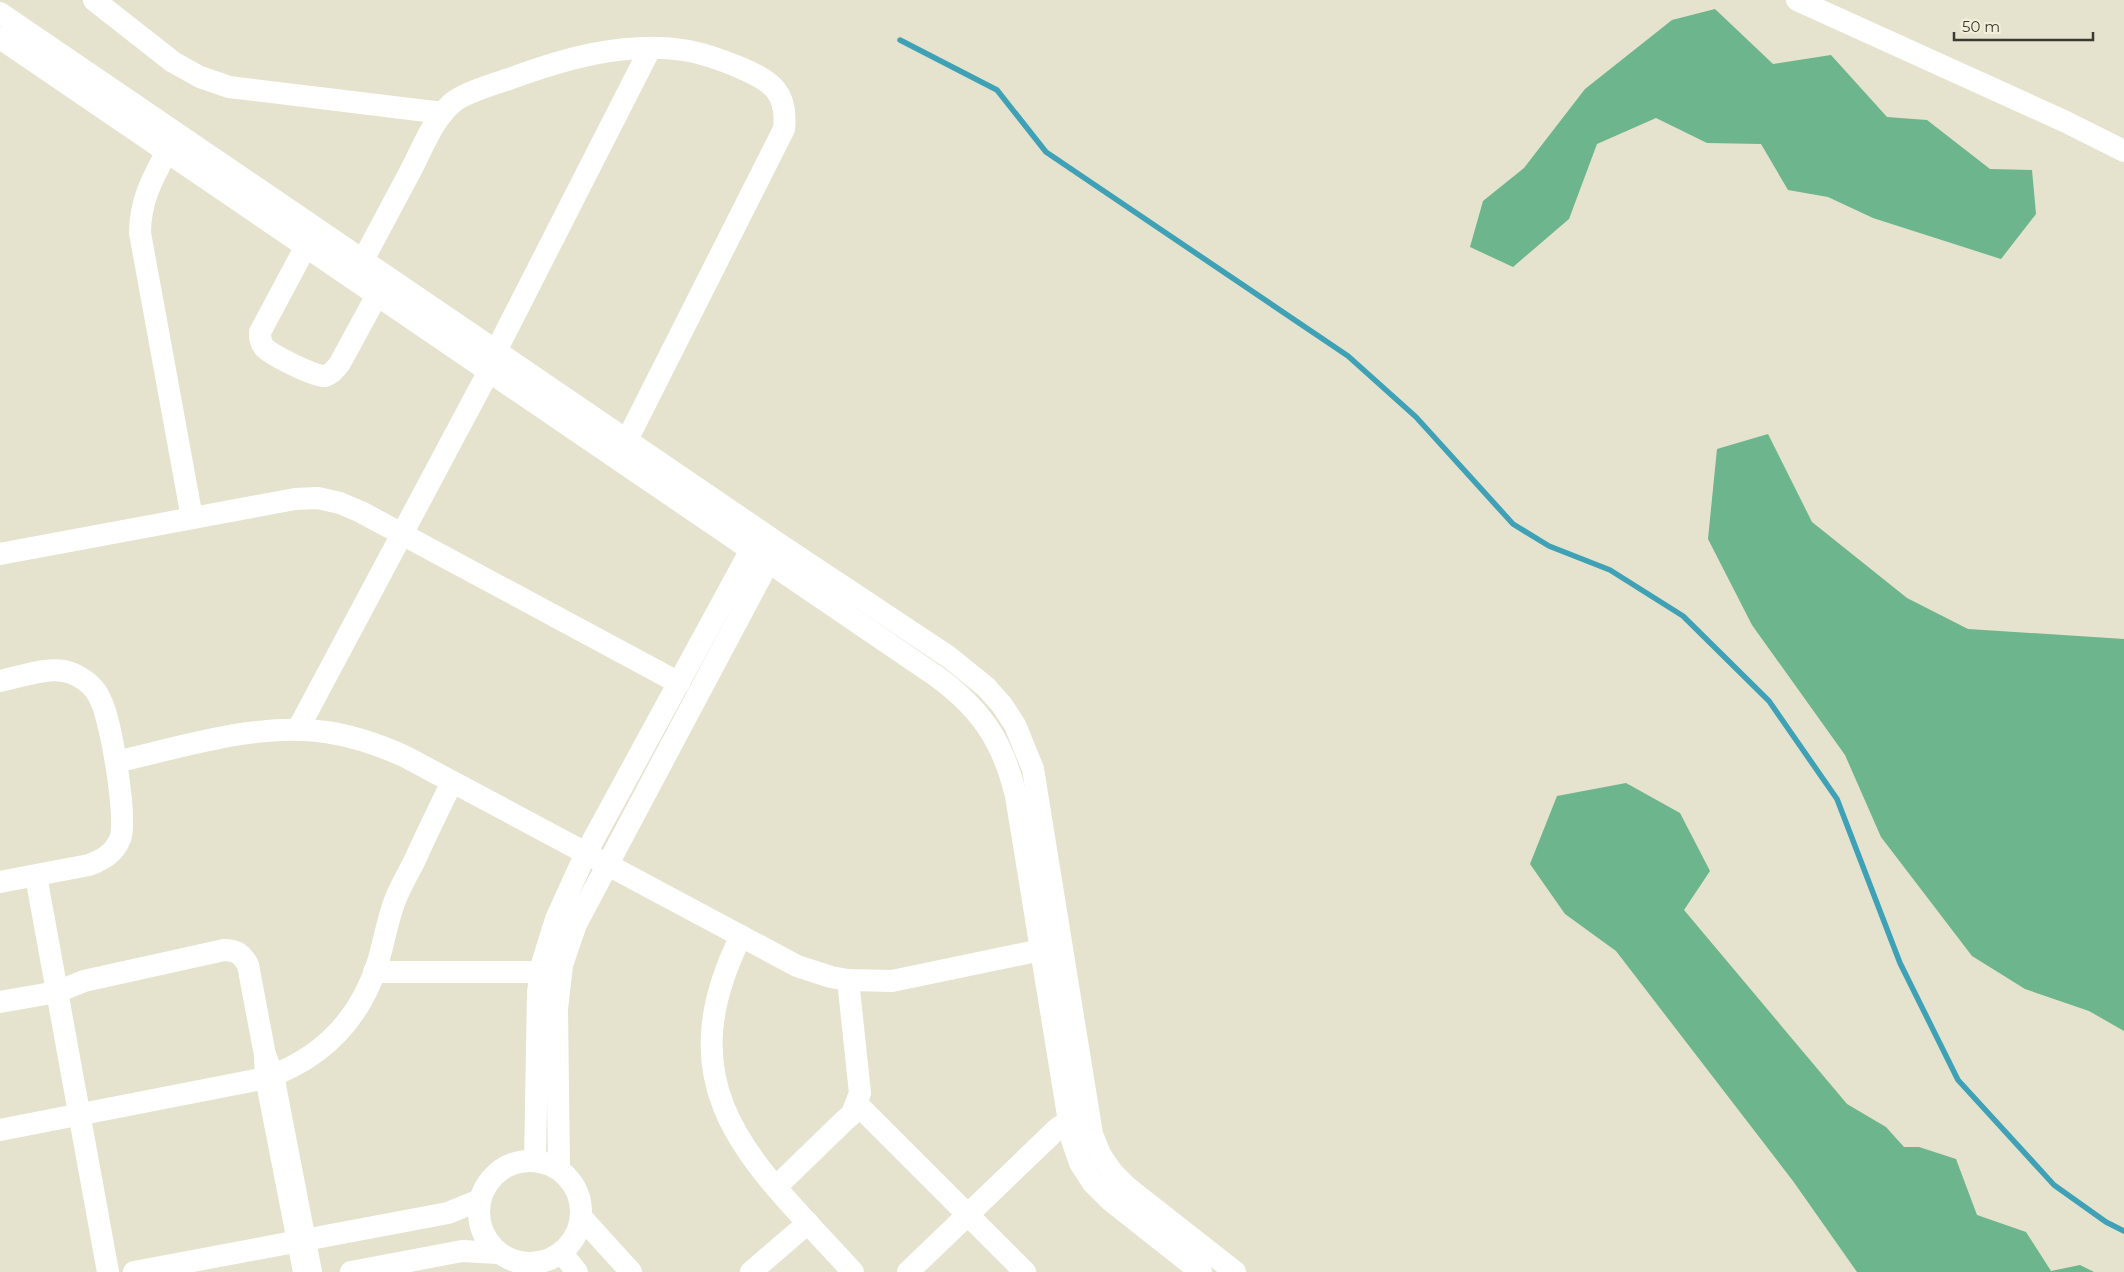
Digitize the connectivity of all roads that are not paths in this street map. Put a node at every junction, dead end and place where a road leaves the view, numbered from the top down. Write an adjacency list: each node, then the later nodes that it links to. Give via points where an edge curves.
1 (94, 0): 6 (street, via 173,62 200,77 229,87)
2 (1796, 0): 8 (street)
3 (0, 13): 7 (street)
4 (0, 38): 7 (street)
5 (650, 49): 6 (street, via 615,51 540,67 470,93); 12 (street); 13 (street, via 683,50 715,57 755,74 777,90 786,116 779,142)
6 (443, 113): 10 (street)
7 (172, 143): 9 (street); 10 (street); 14 (street, via 142,204 140,233)
8 (2124, 151)
9 (306, 246): 11 (street); 11 (street, via 260,332 262,343 269,352 313,374 325,376 331,373 340,364)
10 (363, 260): 12 (street)
11 (377, 295): 12 (street)
12 (493, 361): 13 (street); 15 (street); 16 (street)
13 (627, 440): 16 (street)
14 (192, 518): 15 (street, via 318,498 340,502); 17 (street)
15 (402, 534): 19 (street); 20 (street)
16 (765, 547): 19 (street); 24 (street); 28 (street, via 956,691 989,727 1001,749 1016,796); 38 (street, via 956,662 986,687 1015,725 1033,769 1038,793)
17 (0, 554)
18 (0, 681): 21 (street, via 55,670 70,672 83,679 102,702)
19 (679, 683): 23 (street)
20 (298, 729): 21 (street, via 235,735); 22 (street, via 354,737 380,746)
21 (116, 762): 25 (street, via 123,825 113,851 89,865)
22 (452, 782): 23 (street); 29 (street, via 394,902)
23 (586, 854): 24 (street); 30 (street, via 556,919)
24 (606, 865): 27 (street); 41 (street, via 570,938 558,988)
25 (36, 876): 26 (street); 32 (street)
26 (0, 882)
27 (741, 936): 31 (street, via 797,966); 42 (street, via 717,996 712,1028 712,1061 716,1084 734,1129 750,1156)
28 (1041, 950): 31 (street, via 892,981); 38 (street)
29 (376, 968): 30 (street); 35 (street, via 354,1013 339,1033 297,1064)
30 (542, 968): 40 (street, via 537,1011)
31 (848, 980): 36 (street, via 860,1082)
32 (56, 987): 33 (street); 34 (street); 35 (street, via 224,950 239,953 248,965); 37 (street)
33 (0, 992)
34 (0, 1002)
35 (268, 1070): 37 (street); 47 (street)
36 (857, 1104): 42 (street, via 852,1114); 44 (street)
37 (79, 1114): 39 (street); 51 (street)
38 (1079, 1116): 44 (street, via 1058,1128); 50 (street, via 1112,1172); 62 (street, via 1072,1140 1080,1163 1093,1183)
39 (0, 1130)
40 (535, 1161): 41 (street); 43 (street, via 511,1164 500,1170 484,1188)
41 (559, 1169): 45 (street, via 577,1190)
42 (776, 1187): 46 (street)
43 (480, 1200): 47 (street, via 448,1213); 48 (street, via 482,1229)
44 (967, 1214): 60 (street); 61 (street)
45 (581, 1218): 49 (street, via 572,1243); 57 (street)
46 (808, 1223): 58 (street); 59 (street)
47 (301, 1241): 52 (street); 53 (street); 54 (street)
48 (498, 1253): 49 (street, via 523,1263 550,1260); 55 (street, via 462,1251)
49 (562, 1253): 56 (street)
50 (1232, 1271)
51 (108, 1272)
52 (134, 1272)
53 (304, 1272)
54 (311, 1272)
55 (351, 1272)
56 (577, 1272)
57 (630, 1272)
58 (751, 1272)
59 (853, 1272)
60 (908, 1272)
61 (1025, 1272)
62 (1201, 1272)

